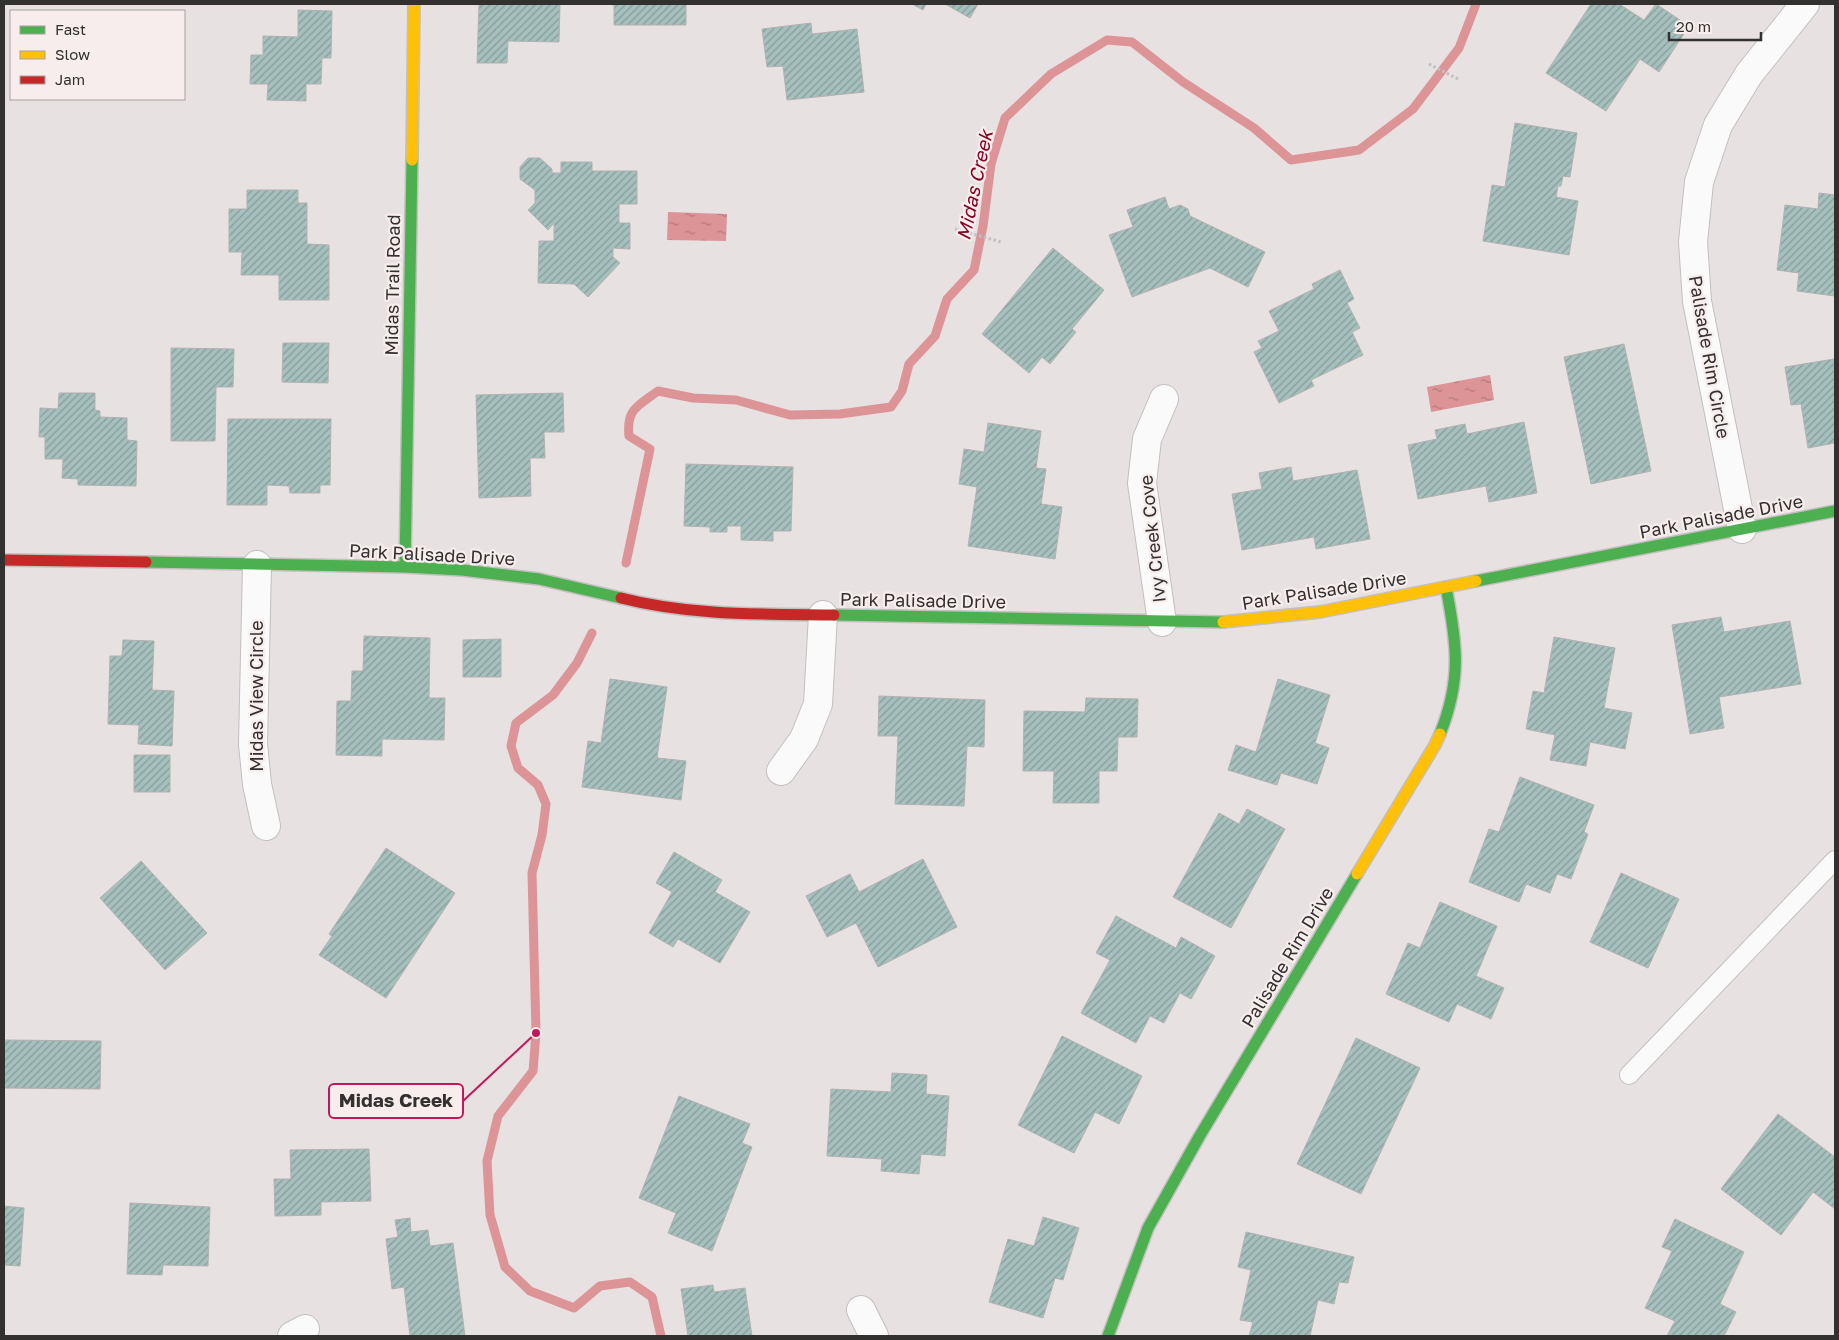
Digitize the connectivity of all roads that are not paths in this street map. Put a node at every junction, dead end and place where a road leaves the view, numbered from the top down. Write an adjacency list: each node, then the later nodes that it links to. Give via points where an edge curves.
1 (414, 4): 8 (street, Midas Trail Road)
2 (1805, 4): 5 (street, Palisade Rim Circle, via 1749,74 1718,125 1699,182 1693,242 1697,301)
3 (1164, 399): 11 (street, Ivy Creek Cove, via 1147,439 1142,483)
4 (1835, 511): 5 (street, Park Palisade Drive)
5 (1742, 530): 9 (street, Park Palisade Drive)
6 (4, 560): 7 (street, Park Palisade Drive)
7 (257, 565): 8 (street, Park Palisade Drive); 13 (street, Midas View Circle, via 254,744 257,784)
8 (405, 567): 10 (street, Park Palisade Drive, via 512,574 648,604 692,610)
9 (1446, 587): 11 (street, Park Palisade Drive, via 1320,612 1221,622); 18 (street, Palisade Rim Drive, via 1457,653 1455,686 1447,718 1435,745 1199,1137 1148,1228)
10 (823, 615): 11 (street, Park Palisade Drive); 12 (street, via 818,704 804,740)
11 (1162, 622)
12 (781, 771)
13 (266, 826)
14 (1835, 860): 15 (lane)
15 (1629, 1075)
16 (861, 1310): 17 (street)
17 (874, 1336)
18 (1108, 1336)

